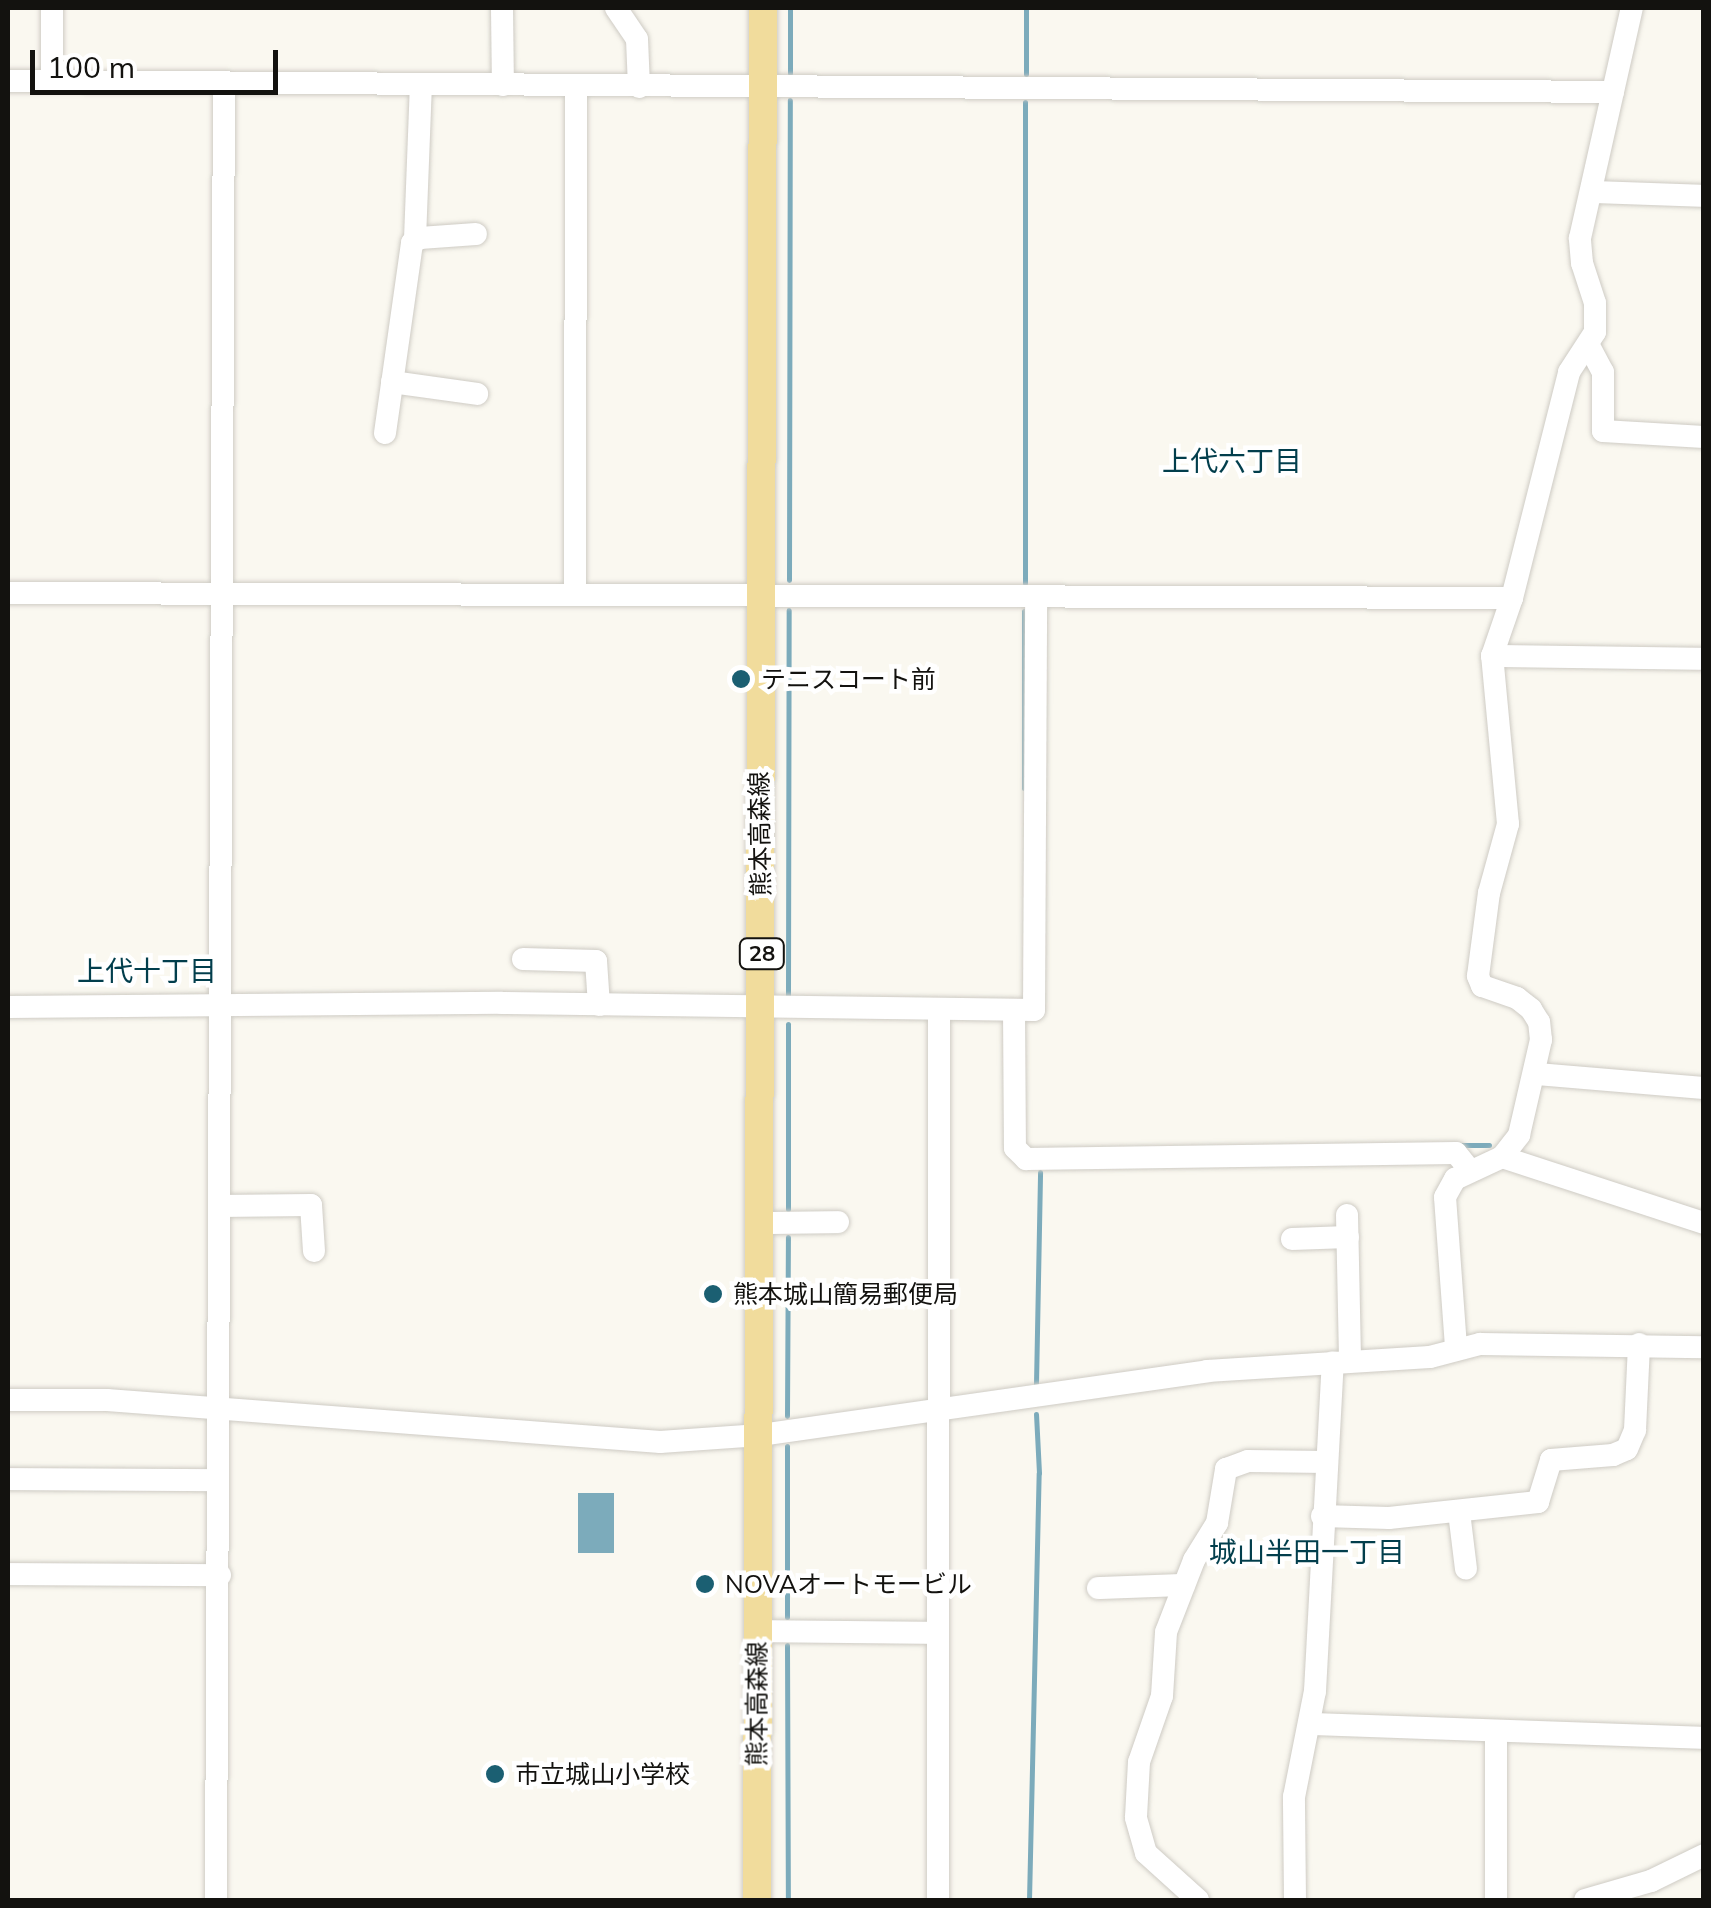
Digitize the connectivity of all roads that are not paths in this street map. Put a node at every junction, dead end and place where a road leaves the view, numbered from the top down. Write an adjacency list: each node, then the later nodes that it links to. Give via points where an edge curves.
1 (52, 8): 7 (street)
2 (502, 8): 9 (street)
3 (616, 8): 12 (street, via 637,40)
4 (762, 8): 13 (main road, 熊本高森線 / 28)
5 (1632, 8): 14 (street)
6 (8, 81): 7 (street)
7 (52, 81): 8 (street)
8 (224, 82): 10 (street); 26 (street)
9 (503, 85): 10 (street); 11 (street)
10 (421, 86): 18 (street)
11 (576, 86): 12 (street); 24 (street)
12 (638, 86): 13 (street)
13 (762, 86): 14 (street); 27 (main road, 熊本高森線 / 28)
14 (1614, 92): 15 (street)
15 (1591, 192): 16 (street); 19 (street, via 1580,238 1595,302)
16 (1704, 196)
17 (476, 234): 18 (street)
18 (416, 239): 20 (street)
19 (1589, 346): 23 (street, via 1603,372 1603,430); 29 (street, via 1569,372)
20 (392, 382): 21 (street); 22 (street)
21 (478, 394)
22 (385, 433)
23 (1704, 437)
24 (574, 592): 26 (street); 27 (street)
25 (8, 593): 26 (street)
26 (223, 594): 35 (street)
27 (758, 594): 28 (street); 36 (main road, 熊本高森線 / 28)
28 (1036, 596): 29 (street); 38 (street, via 1034,1010)
29 (1512, 598): 30 (street)
30 (1492, 656): 31 (street); 39 (street, via 1508,824 1478,976 1482,986 1517,998 1535,1014 1541,1030)
31 (1704, 659)
32 (523, 960): 33 (street, via 596,961)
33 (600, 1005): 35 (street); 36 (street)
34 (8, 1007): 35 (street)
35 (224, 1008): 43 (street)
36 (762, 1009): 37 (street); 45 (main road, 熊本高森線 / 28)
37 (939, 1010): 38 (street); 54 (street)
38 (1014, 1010): 42 (street, via 1015,1142 1026,1159 1456,1153)
39 (1536, 1074): 40 (street); 41 (street, via 1522,1130)
40 (1704, 1088)
41 (1502, 1157): 42 (street); 46 (street)
42 (1470, 1170): 50 (street, via 1452,1183 1444,1202)
43 (219, 1206): 48 (street, via 312,1205); 55 (street)
44 (838, 1222): 45 (street)
45 (761, 1223): 56 (main road, 熊本高森線 / 28)
46 (1704, 1223)
47 (1292, 1239): 52 (street, via 1348,1226)
48 (314, 1251)
49 (1638, 1344): 50 (street); 51 (street); 60 (street, via 1628,1450 1550,1460 1541,1496 1530,1506)
50 (1456, 1347): 52 (street, via 1430,1357)
51 (1704, 1347)
52 (1341, 1362): 54 (street, via 1207,1371); 57 (street)
53 (8, 1400): 55 (street)
54 (941, 1408): 56 (street); 68 (street)
55 (217, 1409): 56 (street, via 660,1442); 59 (street)
56 (760, 1435): 67 (main road, 熊本高森線 / 28)
57 (1326, 1462): 61 (street); 65 (street, via 1230,1465 1217,1522)
58 (8, 1479): 59 (street)
59 (218, 1480): 64 (street)
60 (1459, 1512): 61 (street); 62 (street)
61 (1322, 1516): 69 (street)
62 (1466, 1569)
63 (8, 1574): 64 (street)
64 (220, 1575): 73 (street)
65 (1184, 1586): 66 (street); 76 (street, via 1166,1632 1158,1718 1139,1762 1136,1817 1146,1853)
66 (1098, 1588)
67 (757, 1631): 68 (street); 74 (main road, 熊本高森線 / 28)
68 (936, 1633): 75 (street)
69 (1310, 1724): 70 (street); 77 (street, via 1294,1797)
70 (1496, 1732): 71 (street); 78 (street)
71 (1704, 1738)
72 (1704, 1855): 79 (street)
73 (216, 1900)
74 (758, 1900)
75 (938, 1900)
76 (1198, 1900)
77 (1295, 1900)
78 (1496, 1900)
79 (1585, 1900)

